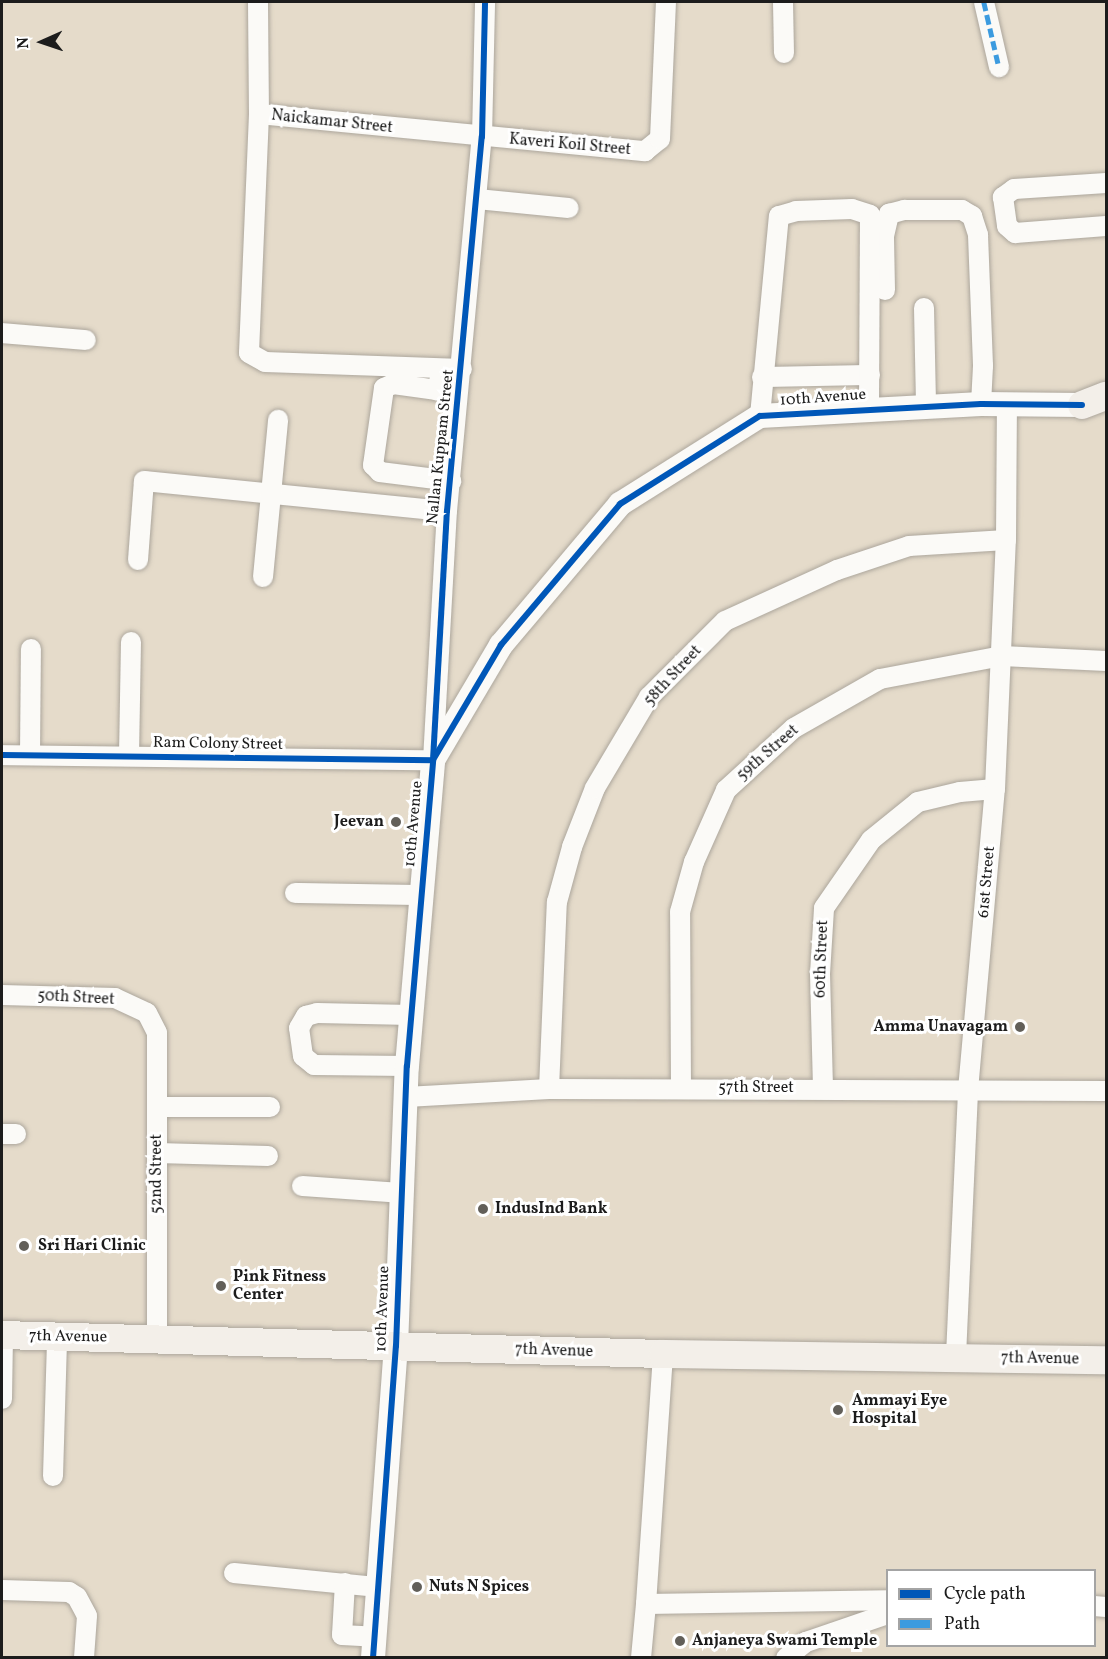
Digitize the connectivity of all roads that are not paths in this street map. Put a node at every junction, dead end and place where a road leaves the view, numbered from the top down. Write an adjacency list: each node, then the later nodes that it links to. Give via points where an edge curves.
1 (258, 2): 8 (street, Naickamar Street)
2 (485, 2): 9 (street, Nallan Kuppam Street)
3 (666, 2): 9 (street, Kaveri Koil Street, via 660,139 645,151)
4 (783, 2): 6 (street)
5 (984, 2): 7 (street)
6 (784, 52)
7 (999, 67)
8 (259, 114): 9 (street, Naickamar Street); 18 (street, via 249,353 265,363)
9 (482, 137): 11 (street, Nallan Kuppam Street)
10 (1107, 183): 13 (street, via 1014,189 1003,197 1007,226 1015,232)
11 (477, 199): 12 (street); 19 (street, Nallan Kuppam Street)
12 (569, 208)
13 (1107, 226)
14 (885, 290): 22 (street, via 884,236 889,214 904,210 962,210 972,216 978,235)
15 (924, 308): 24 (street)
16 (2, 333): 17 (street)
17 (86, 340)
18 (442, 369): 19 (street); 29 (street, via 437,390 393,384 384,388 373,465 380,472)
19 (462, 369): 29 (street, Nallan Kuppam Street)
20 (870, 375): 21 (street); 21 (street, via 870,215 852,208 796,211 779,216); 26 (street)
21 (762, 377): 27 (street)
22 (981, 404): 24 (street, 10th Avenue); 25 (street, 10th Avenue)
23 (1098, 404): 25 (street, 10th Avenue)
24 (926, 406): 26 (street, 10th Avenue)
25 (1007, 406): 32 (street, 61st Street)
26 (869, 409): 27 (street, 10th Avenue)
27 (760, 416): 42 (street, 10th Avenue, via 620,504 501,645)
28 (278, 420): 30 (street)
29 (451, 481): 31 (street, Nallan Kuppam Street)
30 (271, 493): 31 (street); 33 (street, via 144,481); 34 (street)
31 (447, 511): 42 (street, Nallan Kuppam Street)
32 (1006, 540): 37 (street, 61st Street); 52 (street, 58th Street, via 909,546 837,570 725,621 648,697 595,788 572,847 557,902)
33 (138, 560)
34 (263, 577)
35 (131, 642): 41 (street)
36 (31, 649): 40 (street)
37 (1002, 656): 38 (street, 59th Street); 43 (street, 61st Street); 50 (street, 59th Street, via 880,679 794,729 726,790 694,862 680,912)
38 (1107, 661)
39 (2, 755): 40 (street, Ram Colony Street)
40 (30, 755): 41 (street, Ram Colony Street)
41 (129, 756): 42 (street, Ram Colony Street)
42 (433, 760): 45 (street, 10th Avenue)
43 (995, 789): 51 (street, 60th Street, via 918,802 871,840 824,908 820,974); 53 (street, 61st Street)
44 (295, 893): 45 (street)
45 (421, 895): 48 (street, 10th Avenue)
46 (2, 995): 47 (street, 50th Street, via 115,998)
47 (147, 1013): 56 (street, 52nd Street, via 157,1033)
48 (411, 1015): 49 (street, 10th Avenue); 49 (street, via 317,1013 306,1016 299,1028 303,1056 314,1065)
49 (407, 1066): 55 (street, 10th Avenue)
50 (681, 1088): 51 (street, 57th Street); 52 (street, 57th Street)
51 (823, 1088): 53 (street, 57th Street)
52 (549, 1089): 55 (street, 57th Street)
53 (968, 1090): 54 (street, 57th Street); 67 (street, 61st Street)
54 (1107, 1092)
55 (406, 1097): 61 (street, 10th Avenue)
56 (157, 1107): 57 (street); 58 (street, 52nd Street)
57 (270, 1107)
58 (157, 1153): 59 (street); 63 (street, 52nd Street)
59 (268, 1156)
60 (302, 1186): 61 (street)
61 (400, 1193): 65 (street, 10th Avenue)
62 (2, 1335): 64 (main road, 7th Avenue); 69 (street)
63 (157, 1337): 64 (main road, 7th Avenue); 65 (main road, 7th Avenue)
64 (57, 1338): 70 (street)
65 (396, 1346): 66 (main road, 7th Avenue); 73 (street, 10th Avenue)
66 (663, 1354): 67 (main road, 7th Avenue); 76 (street)
67 (956, 1356): 68 (main road, 7th Avenue)
68 (1107, 1360)
69 (2, 1399)
70 (52, 1476)
71 (234, 1573): 72 (street)
72 (345, 1583): 73 (street); 78 (street, via 342,1635)
73 (378, 1587): 78 (street, 10th Avenue)
74 (2, 1590): 79 (street, via 69,1592 76,1597 87,1616)
75 (886, 1600): 76 (street)
76 (646, 1604): 80 (street)
77 (886, 1615): 81 (street, via 806,1642)
78 (374, 1647)
79 (84, 1658)
80 (641, 1658)
81 (786, 1658)

